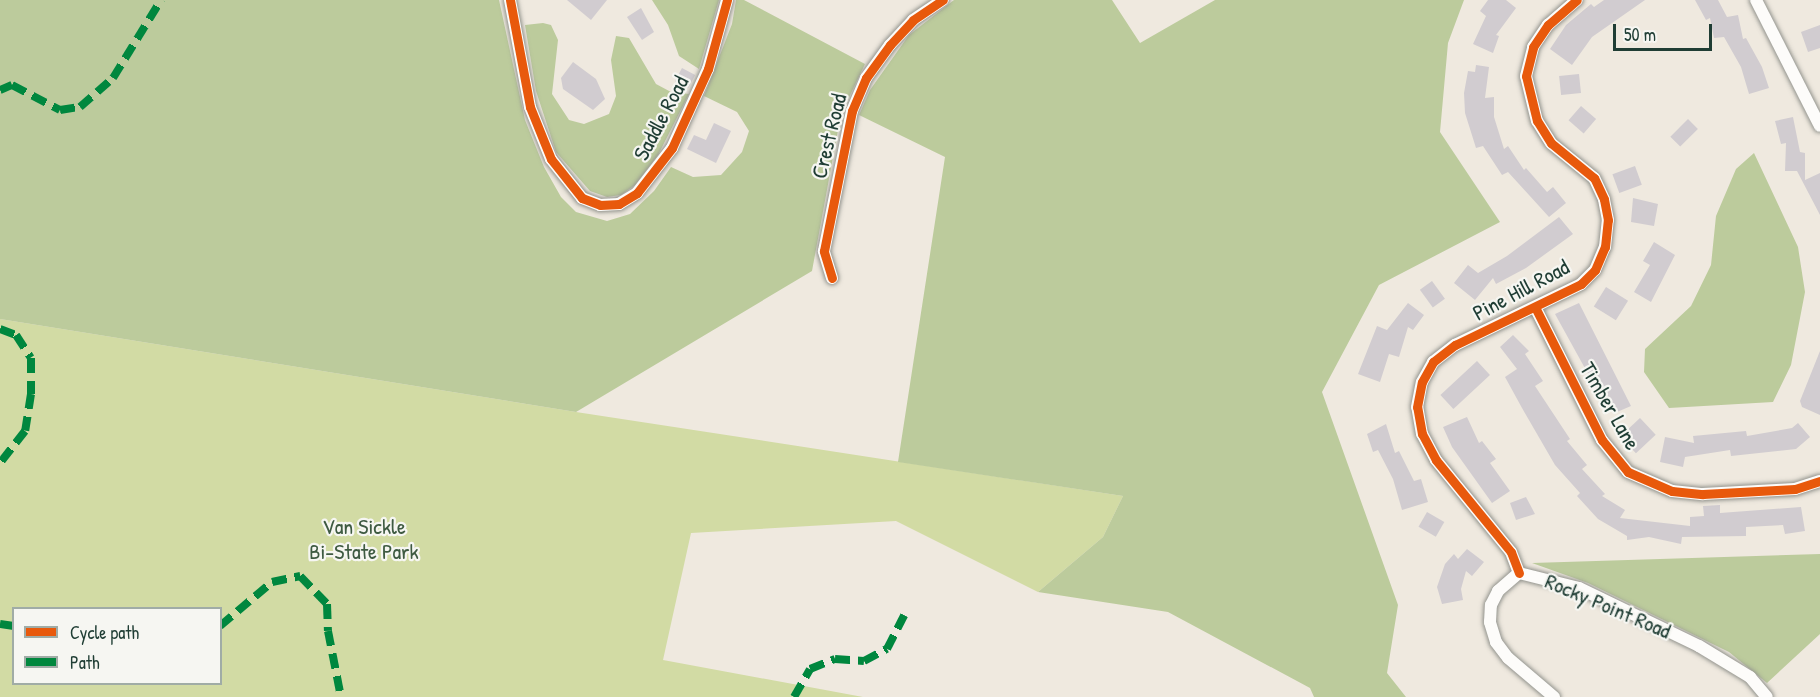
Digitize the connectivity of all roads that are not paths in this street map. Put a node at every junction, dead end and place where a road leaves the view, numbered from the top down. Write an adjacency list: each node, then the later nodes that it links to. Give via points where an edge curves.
1 (510, 0): 2 (street, Saddle Road, via 530,107 551,159 582,198 600,205 619,204 637,193 672,148 708,69)
2 (727, 0)
3 (943, 0): 7 (street, Crest Road, via 913,20 890,45 866,78 852,111 824,251)
4 (1577, 0): 8 (street, Pine Hill Road, via 1548,26 1533,47 1526,76 1537,121 1551,143 1594,178 1604,199 1608,220 1605,247 1595,270 1581,284)
5 (1756, 0): 6 (street)
6 (1820, 126)
7 (832, 278)
8 (1536, 309): 9 (street, Timber Lane, via 1602,440 1628,472 1672,491 1703,494 1795,489); 10 (street, Pine Hill Road, via 1455,345 1433,362 1422,382 1417,407 1422,434 1436,460 1511,552)
9 (1820, 481)
10 (1519, 573): 11 (street, Rocky Point Road, via 1498,591 1491,605 1490,622 1496,642 1508,658); 12 (street, Rocky Point Road, via 1579,588 1699,646 1750,677)
11 (1554, 697)
12 (1767, 697)

